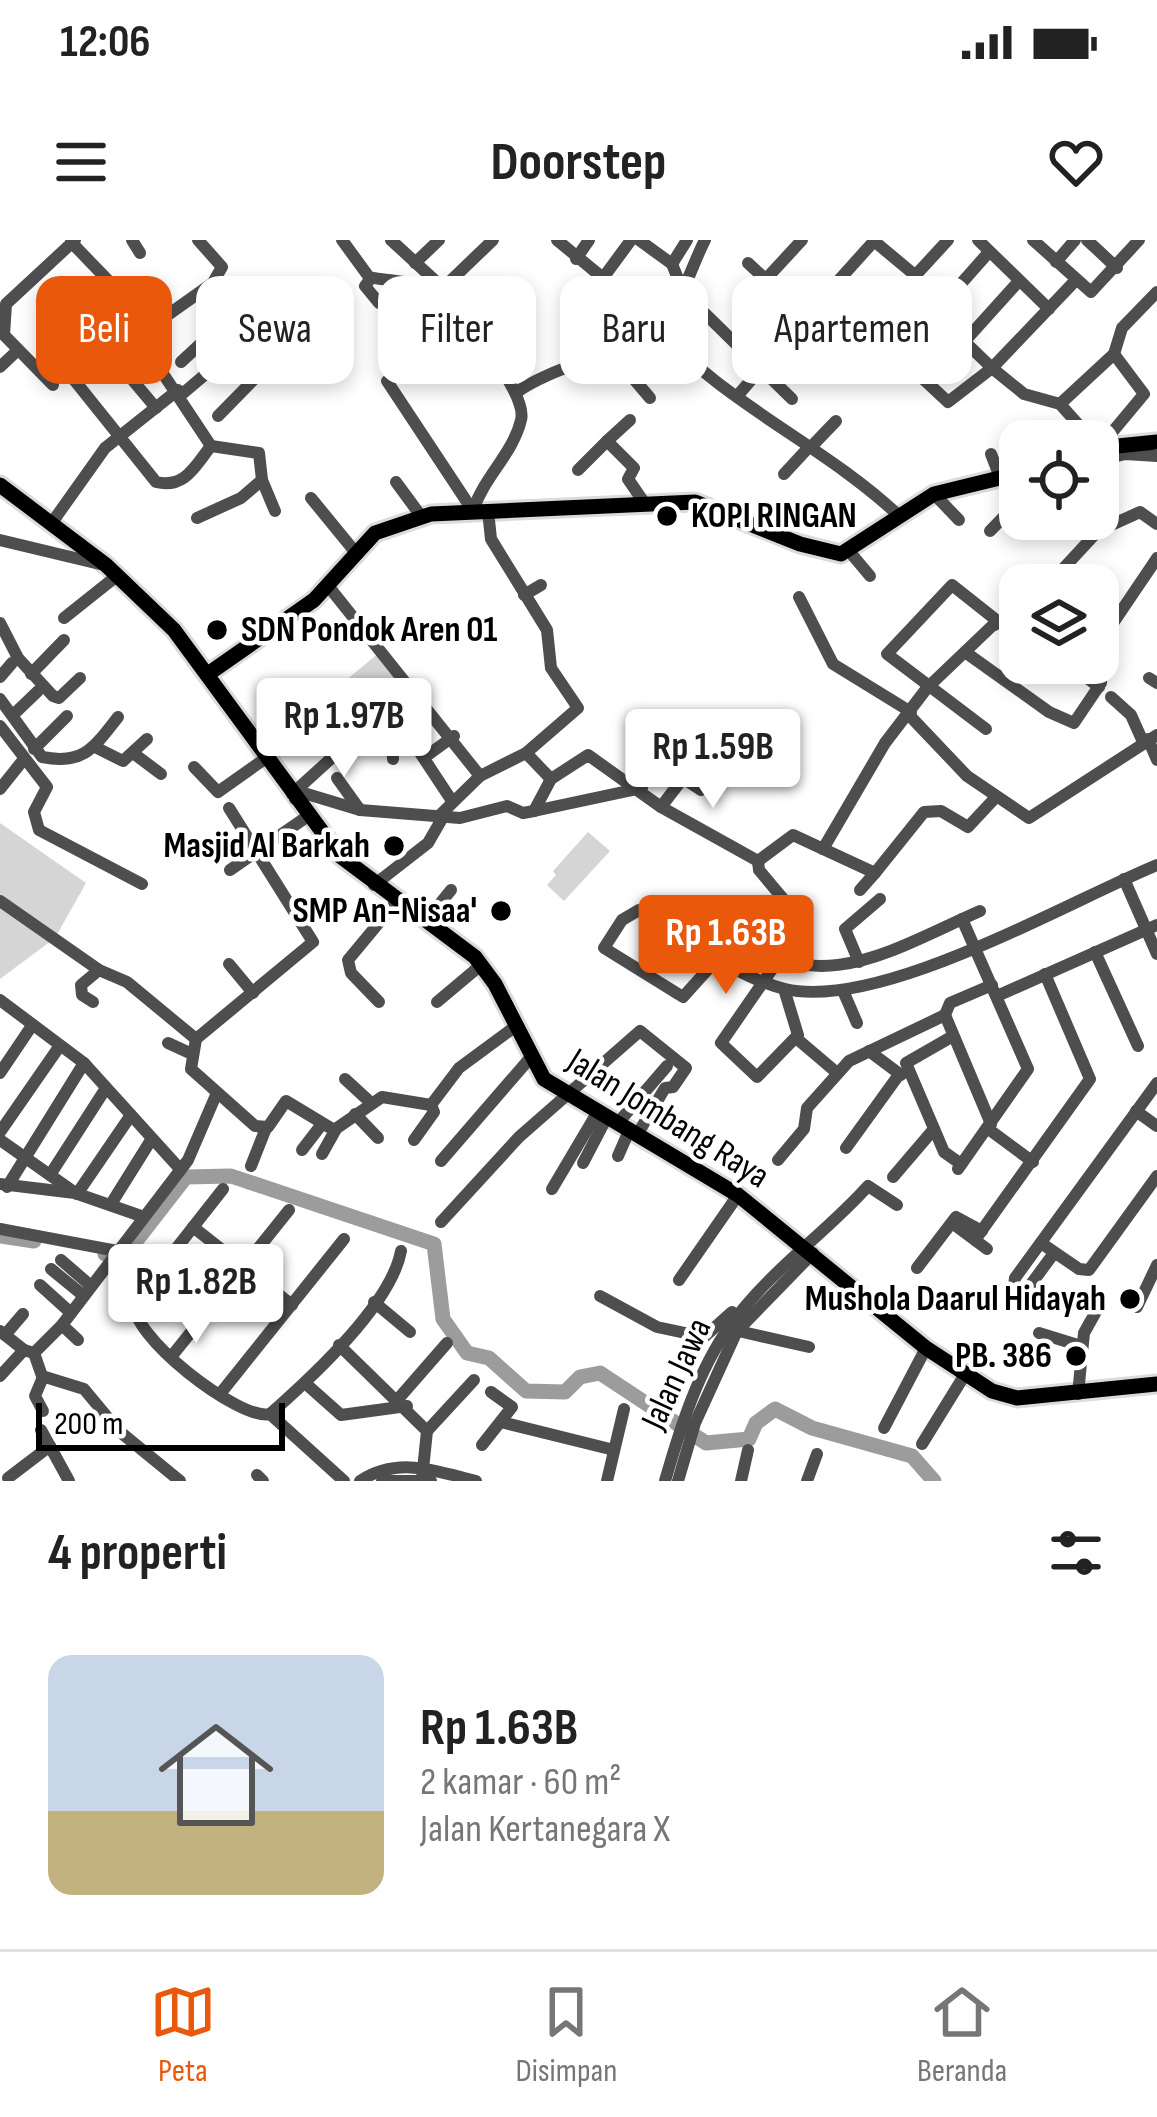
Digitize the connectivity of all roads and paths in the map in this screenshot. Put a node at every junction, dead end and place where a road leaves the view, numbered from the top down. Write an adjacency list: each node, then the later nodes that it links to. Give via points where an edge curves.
1 (132, 240): 22 (street)
2 (198, 240): 29 (street, via 222,267)
3 (341, 240): 38 (street)
4 (392, 240): 24 (street)
5 (439, 240): 24 (street)
6 (493, 240): 24 (street, via 443,288)
7 (557, 240): 23 (street)
8 (589, 240): 23 (street)
9 (635, 240): 23 (street, via 607,277); 30 (street)
10 (692, 240): 31 (street)
11 (705, 240): 32 (street)
12 (802, 240): 34 (street)
13 (948, 240): 36 (street)
14 (978, 240): 21 (street)
15 (1033, 240): 25 (street)
16 (1075, 240): 25 (street)
17 (1087, 240): 27 (street)
18 (73, 241): 28 (street); 50 (street, via 7,302 4,334)
19 (1144, 241): 27 (street)
20 (871, 242): 35 (street); 36 (street)
21 (989, 252): 37 (street); 39 (street)
22 (140, 253)
23 (576, 259)
24 (415, 262)
25 (1056, 262): 40 (street)
26 (748, 263): 33 (street)
27 (1117, 268): 40 (street, via 1089,292)
28 (105, 276)
29 (217, 276)
30 (672, 276)
31 (680, 276)
32 (682, 276)
33 (763, 276)
34 (769, 276)
35 (841, 276)
36 (916, 276)
37 (968, 276)
38 (371, 278): 43 (street, via 365,286); 69 (street, via 437,294)
39 (1019, 281): 44 (street); 46 (street)
40 (1076, 281): 44 (street)
41 (1157, 292): 51 (street, via 1122,328)
42 (196, 296): 70 (street, via 138,336)
43 (378, 302)
44 (1048, 309): 54 (street)
45 (708, 313): 47 (street)
46 (972, 333)
47 (732, 338)
48 (196, 348): 52 (street)
49 (972, 349): 54 (street)
50 (18, 350): 53 (street); 68 (street)
51 (1114, 354): 74 (street); 80 (street, via 1144,394)
52 (181, 362)
53 (0, 367)
54 (992, 368): 58 (street); 74 (street, via 1024,394)
55 (560, 370): 69 (street)
56 (708, 375): 71 (street)
57 (196, 380): 70 (street)
58 (972, 382)
59 (78, 384): 81 (street)
60 (136, 384): 75 (street)
61 (249, 384): 76 (street)
62 (389, 384): 101 (street)
63 (638, 384): 72 (street)
64 (747, 384): 71 (street)
65 (777, 384): 73 (street)
66 (927, 384): 67 (street, via 944,401)
67 (969, 384)
68 (53, 385)
69 (517, 392): 101 (street, via 520,424)
70 (180, 393): 75 (street); 84 (street)
71 (739, 394): 86 (street)
72 (650, 398)
73 (792, 399)
74 (1060, 404): 78 (street)
75 (156, 408): 81 (street)
76 (218, 416)
77 (630, 420): 82 (street)
78 (1073, 420)
79 (836, 421): 86 (street)
80 (1119, 424)
81 (122, 435): 84 (street, via 163,484 184,479); 107 (street)
82 (607, 441): 90 (street); 99 (street, via 634,468 628,479)
83 (1157, 442): 85 (main road)
84 (211, 446): 94 (street, via 259,453)
85 (1119, 447)
86 (809, 448): 91 (street); 102 (street, via 850,471)
87 (1119, 452): 89 (street)
88 (992, 454): 92 (street)
89 (1157, 456)
90 (578, 470)
91 (784, 474)
92 (999, 474)
93 (999, 477): 97 (main road)
94 (262, 480): 100 (street); 104 (street)
95 (396, 482): 103 (street)
96 (0, 485): 107 (main road, Jalan Jombang Raya)
97 (934, 494): 102 (main road); 105 (street)
98 (311, 498): 113 (street)
99 (643, 501): 101 (main road); 112 (main road, via 710,506 820,551)
100 (275, 511)
101 (480, 511): 103 (main road); 122 (street)
102 (897, 514): 112 (main road)
103 (421, 517): 113 (main road, via 375,533)
104 (197, 518)
105 (959, 520)
106 (999, 522): 109 (street)
107 (51, 524): 110 (main road, Jalan Jombang Raya)
108 (1157, 524): 116 (street, via 1140,512 1098,531)
109 (990, 531)
110 (66, 536): 114 (main road); 117 (main road, Jalan Jombang Raya)
111 (0, 540): 114 (street)
112 (849, 551): 118 (street)
113 (356, 553): 121 (main road)
114 (56, 554): 117 (street)
115 (1157, 558): 119 (street)
116 (1067, 564)
117 (112, 570): 127 (street); 134 (main road, Jalan Jombang Raya)
118 (870, 577)
119 (1141, 585): 123 (street); 125 (street)
120 (541, 586): 122 (street)
121 (329, 587): 134 (main road); 149 (street)
122 (524, 595): 155 (street, via 550,639 551,668 578,708)
123 (1157, 595)
124 (799, 597): 143 (street, via 833,664)
125 (1119, 612)
126 (999, 614): 139 (street, via 950,586 887,654)
127 (64, 618)
128 (0, 623): 133 (street)
129 (999, 630): 131 (street)
130 (64, 640): 133 (street)
131 (965, 652): 139 (street); 141 (street, via 1066,723)
132 (13, 663): 135 (street)
133 (31, 674): 136 (street, via 56,698)
134 (208, 674): 157 (main road, Jalan Jombang Raya)
135 (0, 677)
136 (80, 678)
137 (1094, 684): 141 (street)
138 (1104, 684): 141 (street)
139 (927, 688): 143 (street); 148 (street)
140 (38, 691): 144 (street)
141 (1105, 692): 150 (street)
142 (0, 699): 144 (street)
143 (910, 713): 170 (street); 178 (street)
144 (13, 715): 158 (street)
145 (67, 716): 158 (street)
146 (118, 717): 153 (street)
147 (0, 727): 158 (street)
148 (986, 729)
149 (454, 736): 156 (street); 164 (street)
150 (1149, 738): 160 (street); 170 (street, via 1030,818)
151 (147, 739): 154 (street)
152 (344, 741): 169 (street)
153 (95, 747): 154 (street, via 120,761); 158 (street, via 77,760)
154 (134, 753): 163 (street)
155 (526, 753): 164 (street); 166 (street)
156 (425, 757): 159 (street, via 406,735 392,746); 171 (street)
157 (266, 758): 162 (street, via 218,792); 169 (main road, Jalan Jombang Raya)
158 (34, 759): 168 (street); 185 (street, via 47,787 34,812 39,830)
159 (393, 759)
160 (1157, 760)
161 (725, 762): 172 (street, via 701,790 682,778)
162 (194, 767)
163 (161, 774)
164 (480, 776): 171 (street)
165 (337, 778): 174 (street)
166 (551, 779): 167 (street, via 588,755); 175 (street)
167 (641, 788): 172 (street); 175 (street)
168 (0, 789)
169 (293, 796): 174 (street); 176 (main road, Jalan Jombang Raya)
170 (996, 797): 183 (street, via 968,826 941,811 923,812)
171 (452, 801): 177 (street)
172 (661, 806): 180 (street)
173 (229, 808): 179 (street)
174 (360, 810): 177 (street)
175 (534, 811): 177 (street, via 511,806)
176 (308, 816): 179 (street); 186 (main road, Jalan Jombang Raya)
177 (441, 817): 186 (street, via 428,843)
178 (823, 849): 180 (street, via 793,835); 183 (street)
179 (259, 852): 182 (street); 211 (street, via 313,942)
180 (758, 861): 195 (street)
181 (1157, 865): 184 (street)
182 (230, 870)
183 (874, 873): 188 (street)
184 (1124, 879): 196 (street); 198 (street)
185 (142, 884)
186 (374, 885): 191 (main road, Jalan Jombang Raya)
187 (451, 890): 194 (street)
188 (860, 890)
189 (880, 899): 203 (street, via 844,929)
190 (0, 901): 206 (street)
191 (397, 901): 194 (main road, Jalan Jombang Raya); 214 (street, via 348,960)
192 (980, 911): 193 (street)
193 (962, 920): 198 (street); 203 (street)
194 (426, 921): 205 (main road, Jalan Jombang Raya)
195 (806, 926)
196 (1152, 927): 199 (street); 200 (street)
197 (730, 930): 202 (street)
198 (974, 945): 210 (street); 212 (street)
199 (1095, 952): 207 (street); 225 (street)
200 (1157, 953)
201 (719, 957): 201 (street, via 683,998 604,948 637,910); 208 (street)
202 (777, 962): 203 (street); 208 (street)
203 (859, 962)
204 (229, 964): 211 (street)
205 (481, 965): 215 (street); 219 (main road, Jalan Jombang Raya)
206 (99, 970): 213 (street, via 81,985); 223 (street, via 127,982)
207 (1045, 974): 210 (street); 265 (street, via 1090,1076)
208 (768, 983): 209 (street); 222 (street, via 722,1049 759,1078)
209 (784, 989): 212 (street); 222 (street)
210 (994, 991): 217 (street, via 950,1003); 249 (street, via 1028,1069)
211 (253, 993): 223 (street)
212 (844, 993): 218 (street)
213 (93, 1002)
214 (379, 1002)
215 (436, 1002)
216 (1, 1003): 220 (street)
217 (944, 1015): 221 (street); 227 (street)
218 (857, 1023)
219 (516, 1026): 229 (main road, Jalan Jombang Raya); 243 (street, via 458,1068)
220 (32, 1027): 226 (street); 233 (street)
221 (953, 1036): 234 (street, via 910,1056); 249 (street)
222 (796, 1038): 232 (street)
223 (196, 1039): 228 (street)
224 (168, 1043): 228 (street)
225 (1138, 1046)
226 (59, 1047): 230 (street); 254 (street)
227 (869, 1051): 232 (street); 234 (street)
228 (192, 1054): 240 (street, via 191,1070)
229 (531, 1057): 239 (main road, Jalan Jombang Raya); 264 (street)
230 (84, 1063): 237 (street); 262 (street)
231 (667, 1066): 238 (street)
232 (836, 1072): 263 (street)
233 (0, 1073)
234 (903, 1074): 253 (street); 258 (street)
235 (345, 1079): 242 (street)
236 (1157, 1083): 244 (street)
237 (106, 1088): 246 (street); 269 (street)
238 (644, 1092): 241 (street); 248 (street)
239 (565, 1094): 241 (street, via 640,1031 686,1066); 248 (main road, Jalan Jombang Raya); 281 (street)
240 (216, 1095): 251 (street); 268 (street)
241 (657, 1100): 248 (street)
242 (370, 1102): 243 (street); 245 (street)
243 (430, 1105): 257 (street, via 434,1112)
244 (1136, 1112): 250 (street); 285 (street)
245 (355, 1114): 252 (street); 255 (street)
246 (131, 1115): 256 (street); 275 (street)
247 (322, 1124): 251 (street, via 286,1101); 252 (street); 259 (street)
248 (617, 1124): 261 (street); 266 (street); 274 (street); 276 (main road, Jalan Jombang Raya)
249 (989, 1126): 253 (street, via 959,1166); 265 (street)
250 (1157, 1126)
251 (266, 1128): 267 (street)
252 (336, 1129): 260 (street)
253 (934, 1129): 271 (street)
254 (0, 1136): 262 (street)
255 (378, 1138)
256 (151, 1140): 268 (street); 277 (street)
257 (414, 1140)
258 (846, 1148)
259 (302, 1150)
260 (322, 1154)
261 (618, 1156)
262 (24, 1158): 269 (street); 272 (street)
263 (778, 1160)
264 (441, 1161)
265 (1033, 1162): 293 (street, via 981,1240 952,1223)
266 (583, 1163)
267 (251, 1166)
268 (180, 1169): 280 (street)
269 (50, 1175): 275 (street)
270 (1157, 1176): 289 (street, via 1089,1270)
271 (893, 1177)
272 (3, 1186): 275 (street)
273 (223, 1189): 282 (street)
274 (552, 1189)
275 (76, 1194): 277 (street)
276 (738, 1195): 286 (main road, Jalan Jombang Raya); 294 (street)
277 (111, 1204): 280 (street)
278 (897, 1205): 286 (street, via 868,1186)
279 (289, 1210): 291 (street)
280 (144, 1216): 288 (street)
281 (441, 1222)
282 (193, 1227): 291 (street); 316 (street, via 135,1301 133,1315)
283 (0, 1229): 288 (street)
284 (344, 1239): 299 (street)
285 (1041, 1244): 289 (street); 289 (street, via 1013,1283 1019,1300)
286 (806, 1247): 297 (street, via 706,1337 656,1327); 305 (street, Jalan Jawa); 314 (main road, Jalan Jombang Raya)
287 (401, 1250): 298 (street)
288 (116, 1253): 296 (street)
289 (1054, 1253)
290 (56, 1265): 296 (street)
291 (242, 1265): 299 (street); 316 (street)
292 (1157, 1265): 300 (street)
293 (917, 1268)
294 (679, 1280)
295 (40, 1285): 302 (street)
296 (87, 1291): 302 (street)
297 (600, 1296)
298 (374, 1303): 306 (street); 311 (street)
299 (292, 1305): 324 (street)
300 (1137, 1307)
301 (1097, 1308): 312 (street)
302 (71, 1313): 304 (street)
303 (22, 1314): 307 (street)
304 (62, 1325): 309 (street); 315 (street)
305 (732, 1330): 313 (street); 331 (street, Jalan Jawa)
306 (410, 1332)
307 (3, 1333): 315 (street)
308 (1040, 1333): 312 (street)
309 (78, 1340)
310 (447, 1343): 326 (street)
311 (339, 1345): 321 (street); 326 (street)
312 (1081, 1346): 325 (street)
313 (809, 1347)
314 (926, 1348): 318 (main road, Jalan Jombang Raya); 332 (street)
315 (29, 1352): 317 (street); 319 (street)
316 (171, 1357): 324 (street)
317 (2, 1370)
318 (964, 1376): 325 (main road, Jalan Jombang Raya, via 1017,1398); 335 (street)
319 (44, 1377): 328 (street, via 35,1396); 343 (street, via 84,1389)
320 (474, 1380): 334 (street)
321 (305, 1383): 326 (street, via 341,1415); 329 (street)
322 (1157, 1384): 325 (main road, Jalan Jombang Raya)
323 (491, 1391): 330 (street, via 512,1404)
324 (220, 1394): 329 (street, via 252,1416)
325 (1078, 1394)
326 (403, 1402): 334 (street)
327 (624, 1409): 338 (street)
328 (44, 1411)
329 (270, 1414): 346 (street)
330 (501, 1421): 336 (street); 338 (street)
331 (688, 1426): 351 (street, Jalan Jawa); 352 (street, Jalan Jawa)
332 (884, 1428)
333 (41, 1430): 337 (street)
334 (427, 1431): 342 (street)
335 (922, 1444)
336 (482, 1445)
337 (50, 1446): 341 (street); 345 (street)
338 (614, 1450): 350 (street)
339 (748, 1450): 344 (street)
340 (818, 1454): 353 (street)
341 (5, 1476)
342 (426, 1476): 347 (street, via 396,1466); 348 (street); 349 (street)
343 (175, 1479)
344 (744, 1480)
345 (69, 1481)
346 (344, 1481)
347 (360, 1481)
348 (382, 1481)
349 (476, 1481)
350 (607, 1481)
351 (665, 1481)
352 (678, 1481)
353 (807, 1481)

